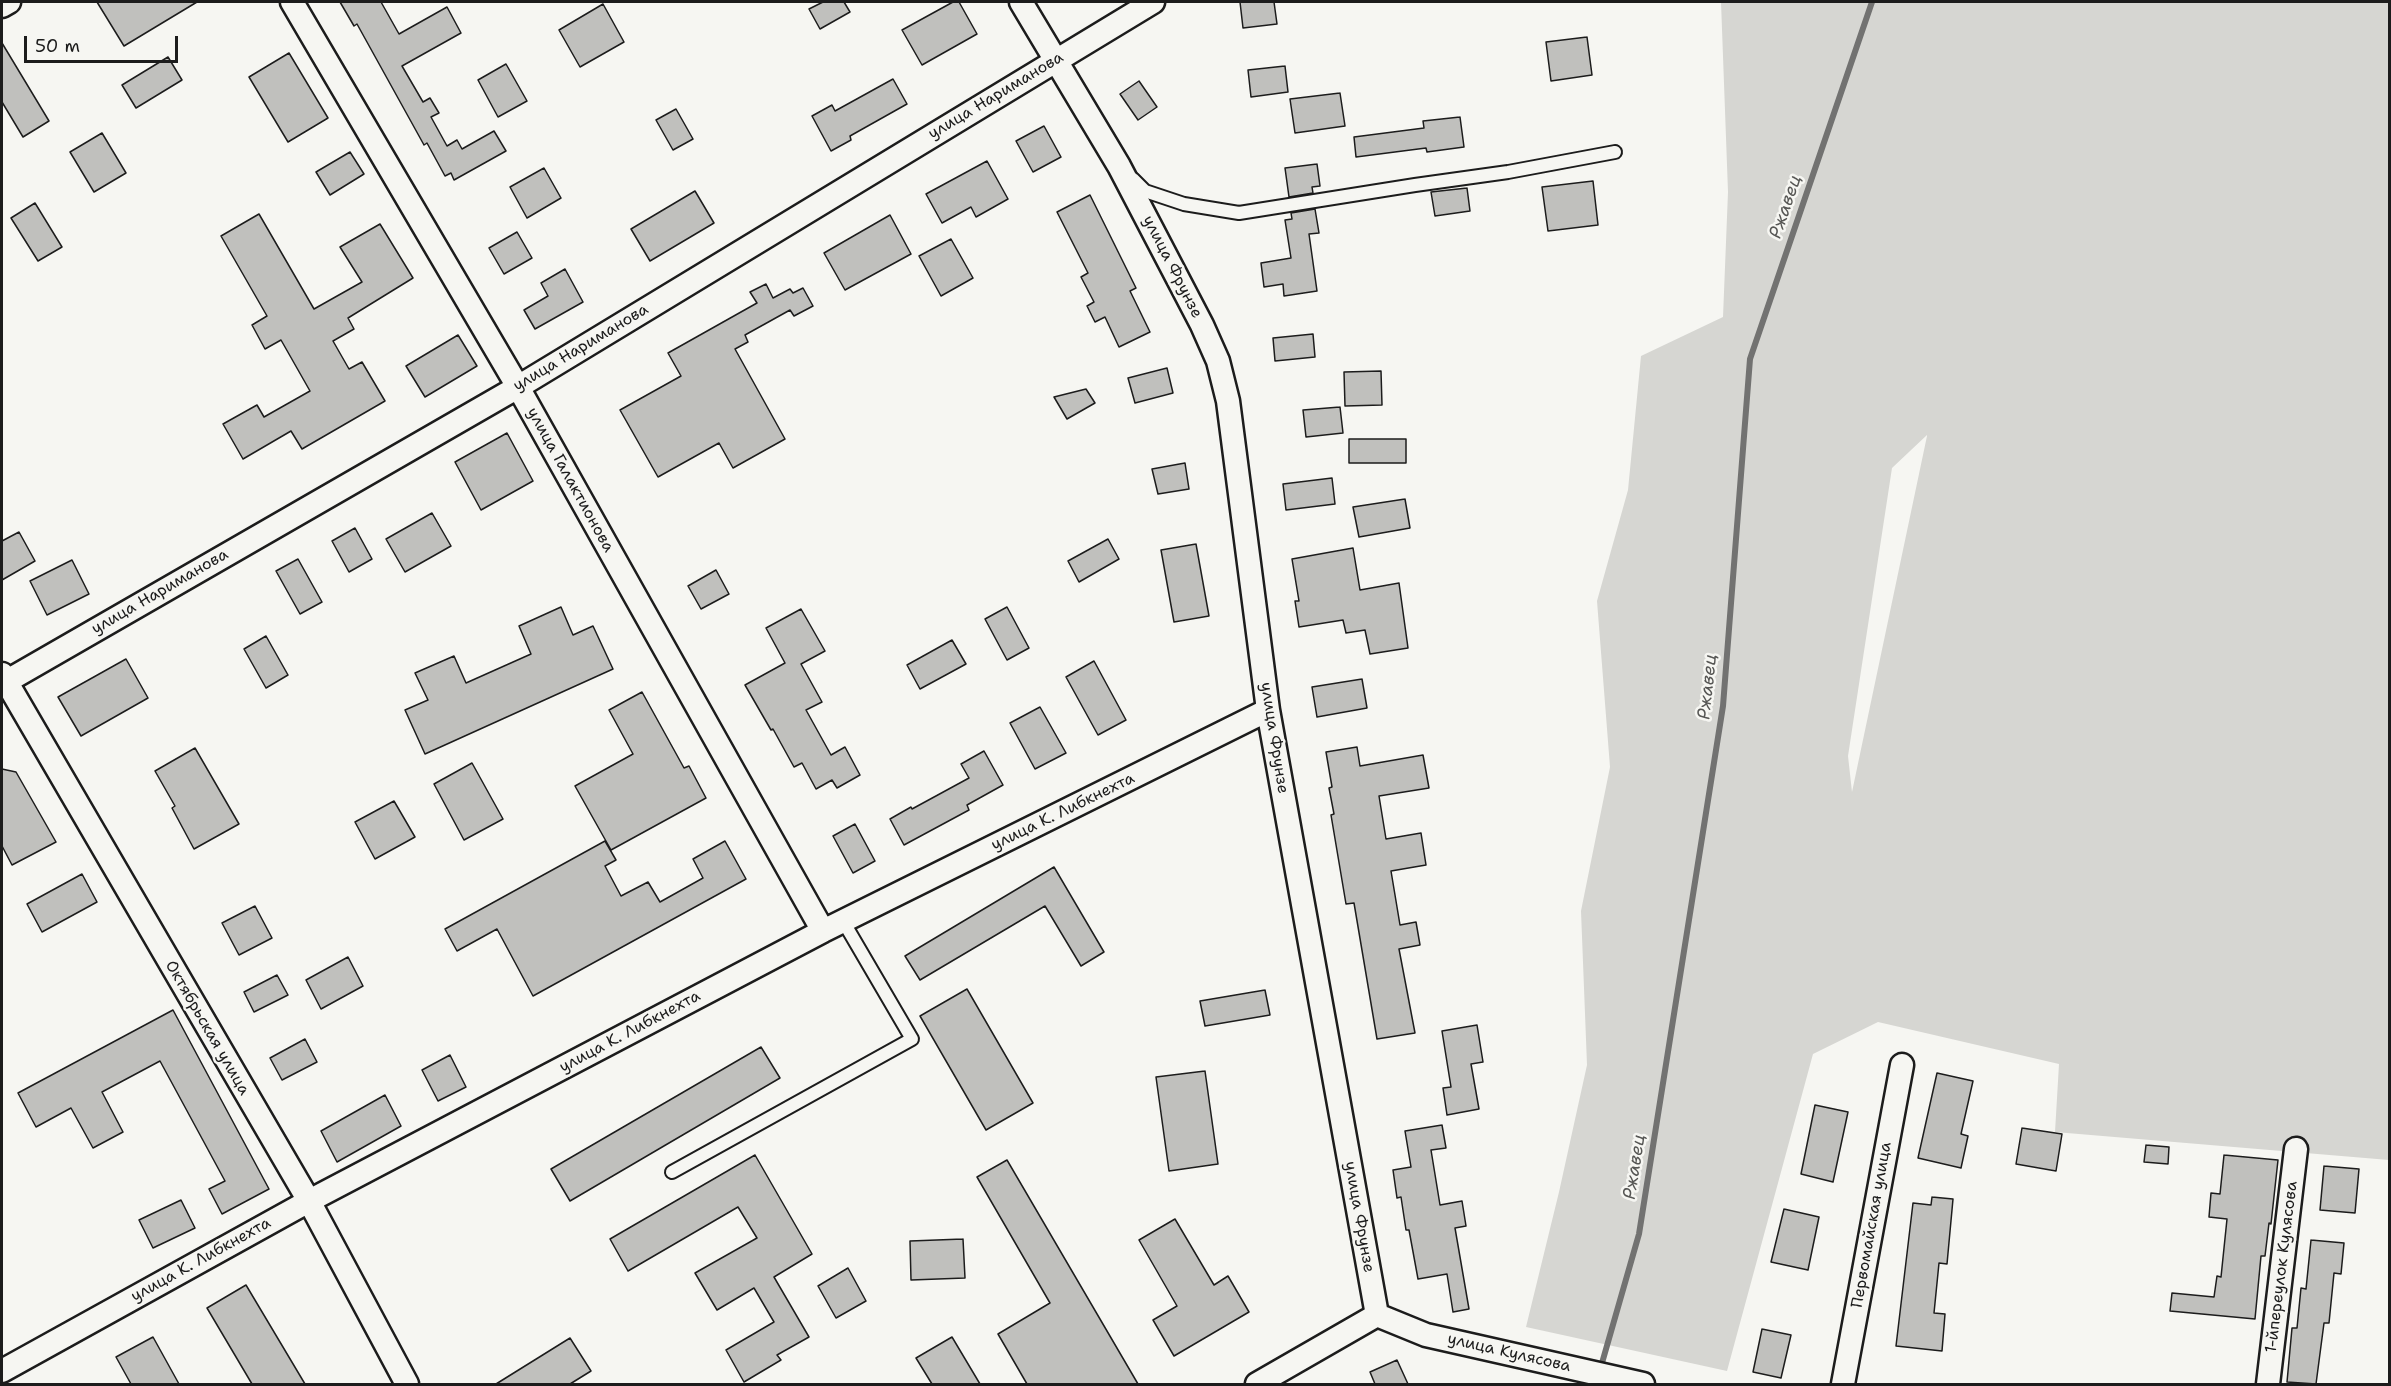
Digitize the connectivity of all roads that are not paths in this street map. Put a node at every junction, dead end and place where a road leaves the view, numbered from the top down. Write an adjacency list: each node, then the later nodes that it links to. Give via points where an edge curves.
1 (9, 2): 5 (street)
2 (292, 2): 9 (street, улица Галактионова)
3 (1021, 2): 6 (street, улица Фрунзе)
4 (1153, 2): 6 (street, улица Нариманова)
5 (2, 6)
6 (1056, 59): 8 (street, улица Фрунзе); 9 (street, улица Нариманова)
7 (1615, 152): 8 (lane, via 1239,213 1184,204 1146,191)
8 (1119, 166): 11 (street, улица Фрунзе, via 1218,361 1228,401)
9 (518, 387): 10 (street, улица Нариманова); 12 (street, улица Галактионова)
10 (3, 680): 16 (street, Октябрьская улица)
11 (1268, 710): 12 (street, улица К. Либкнехта); 17 (street, улица Фрунзе)
12 (833, 926): 15 (lane, via 912,1039); 16 (street, улица К. Либкнехта)
13 (1902, 1065): 22 (street, Первомайская улица)
14 (2296, 1149): 23 (street, 1-йпереулок Кулясова)
15 (672, 1172)
16 (309, 1201): 18 (street, улица К. Либкнехта); 19 (street, Октябрьская улица)
17 (1377, 1315): 20 (street); 21 (street, улица Кулясова, via 1426,1335)
18 (2, 1371)
19 (407, 1384)
20 (1257, 1384)
21 (1643, 1384)
22 (1843, 1384)
23 (2268, 1384)

